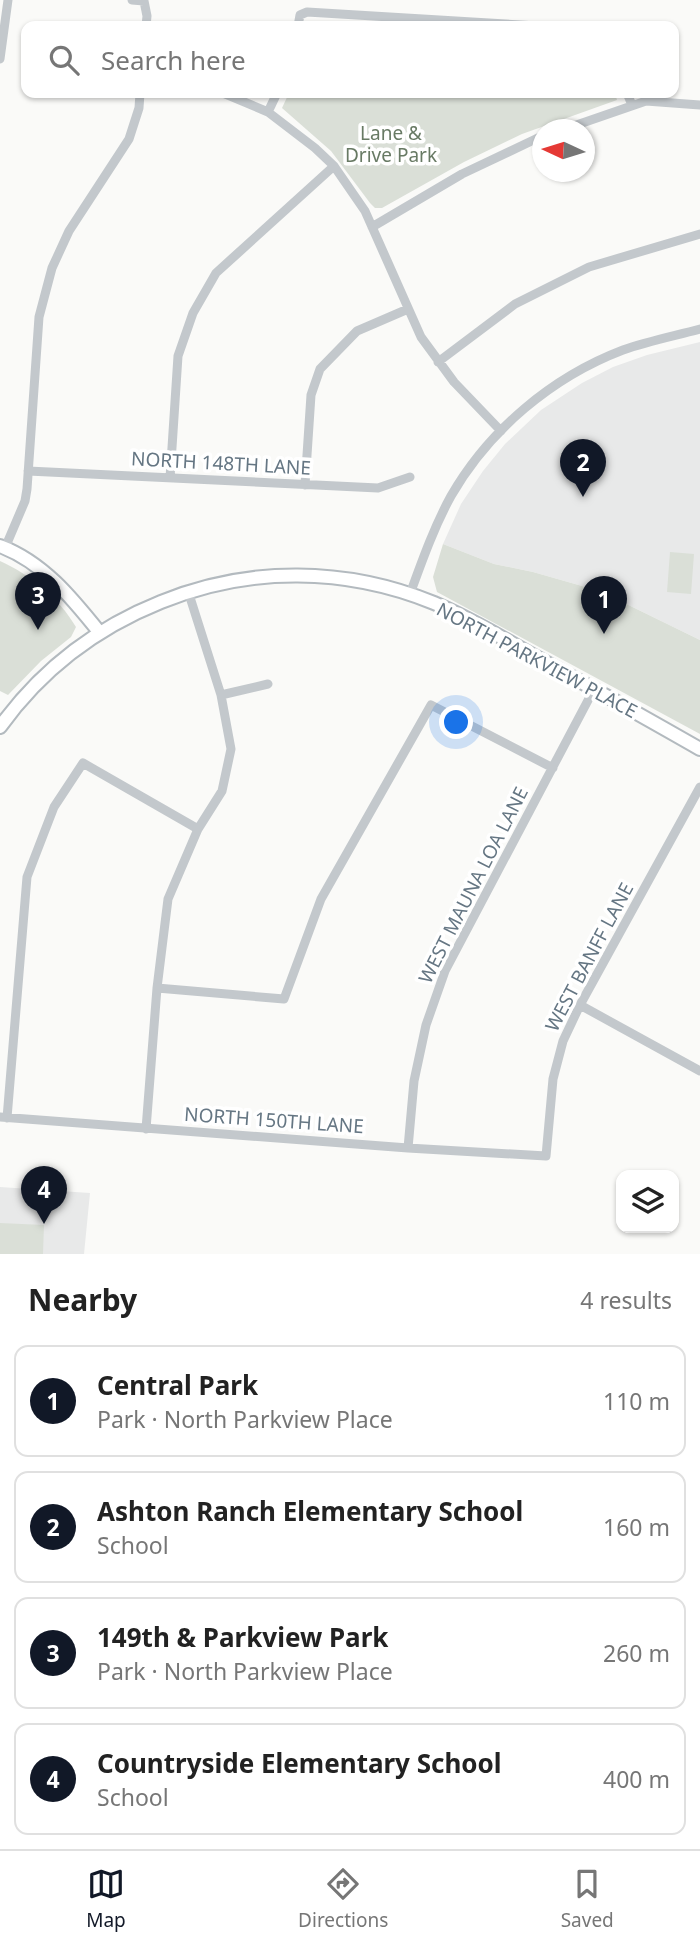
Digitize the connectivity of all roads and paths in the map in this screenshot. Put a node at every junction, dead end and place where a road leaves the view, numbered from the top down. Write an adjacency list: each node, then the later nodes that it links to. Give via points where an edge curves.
1 (8, 0): 7 (street)
2 (132, 0): 3 (street)
3 (144, 1): 4 (street)
4 (146, 21)
5 (299, 21): 6 (street, via 307,12)
6 (455, 21)
7 (0, 60)
8 (140, 98): 24 (street, via 129,139 69,231 52,268 39,317)
9 (234, 98): 14 (street)
10 (275, 98): 14 (street)
11 (629, 98): 12 (street)
12 (632, 105): 13 (street, via 646,101); 15 (street)
13 (700, 105)
14 (268, 113): 17 (street)
15 (593, 119)
16 (532, 141): 18 (street, via 462,174)
17 (334, 166): 18 (street); 26 (street, via 216,273 193,313 178,356)
18 (372, 227): 20 (street)
19 (700, 234): 22 (street, via 589,267 515,304)
20 (408, 309): 22 (street); 27 (street, via 357,331 320,369 311,395)
21 (700, 329): 23 (street, via 637,345 590,365 545,392)
22 (438, 362): 23 (street)
23 (501, 431): 30 (street, via 453,494)
24 (28, 471): 26 (street, NORTH 148TH LANE); 28 (street, via 25,501)
25 (410, 477): 27 (street, NORTH 148TH LANE, via 378,488)
26 (170, 478): 27 (street, NORTH 148TH LANE)
27 (305, 485)
28 (3, 547): 31 (street, via 53,580)
29 (188, 591): 30 (street, NORTH PARKVIEW PLACE, via 239,579 299,575 362,581); 31 (street, NORTH PARKVIEW PLACE); 34 (street)
30 (410, 594): 33 (street, NORTH PARKVIEW PLACE, via 461,616)
31 (100, 632): 35 (street, NORTH PARKVIEW PLACE, via 48,672)
32 (268, 684): 34 (street)
33 (594, 690): 36 (street, NORTH PARKVIEW PLACE); 37 (street, WEST MAUNA LOA LANE)
34 (221, 695): 39 (street, via 231,749 222,791)
35 (0, 727)
36 (700, 749)
37 (553, 768): 40 (street, via 431,705 321,899 284,999); 45 (street, WEST MAUNA LOA LANE, via 444,971 414,1081)
38 (700, 787): 41 (street, WEST BANFF LANE)
39 (198, 830): 40 (street, via 168,899); 43 (street, via 83,762 54,807 27,877)
40 (157, 988): 44 (street)
41 (580, 1005): 42 (street); 46 (street, WEST BANFF LANE, via 553,1079)
42 (700, 1072)
43 (4, 1118): 44 (street, NORTH 150TH LANE)
44 (146, 1129): 45 (street, NORTH 150TH LANE)
45 (408, 1148): 46 (street, NORTH 150TH LANE)
46 (546, 1156)

